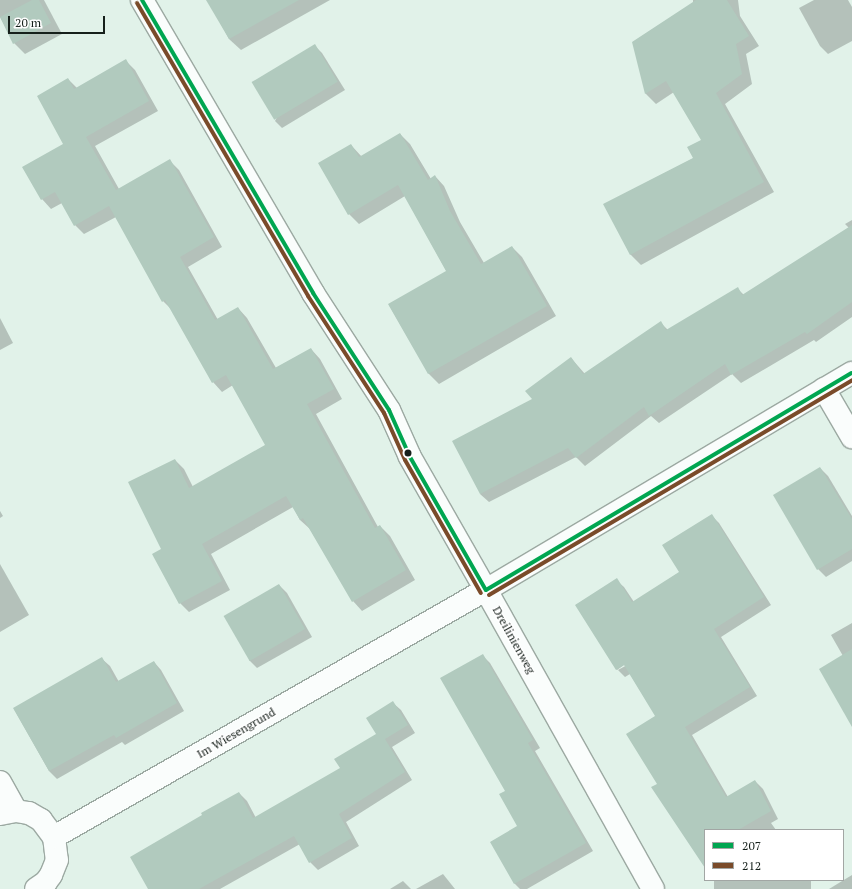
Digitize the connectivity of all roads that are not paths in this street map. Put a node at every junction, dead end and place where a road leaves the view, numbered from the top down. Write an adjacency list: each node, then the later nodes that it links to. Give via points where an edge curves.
1 (142, 0): 5 (street, Dreilinienweg, via 309,287 389,410 410,457)
2 (852, 373): 3 (street, Im Wiesengrund)
3 (824, 390): 4 (street); 5 (street, Im Wiesengrund)
4 (852, 437)
5 (486, 590): 8 (street, Im Wiesengrund); 10 (street, Dreilinienweg)
6 (0, 782): 7 (street)
7 (8, 812): 8 (street, via 29,813 41,820)
8 (54, 837): 9 (street, via 57,860 51,875)
9 (38, 889)
10 (653, 889)

